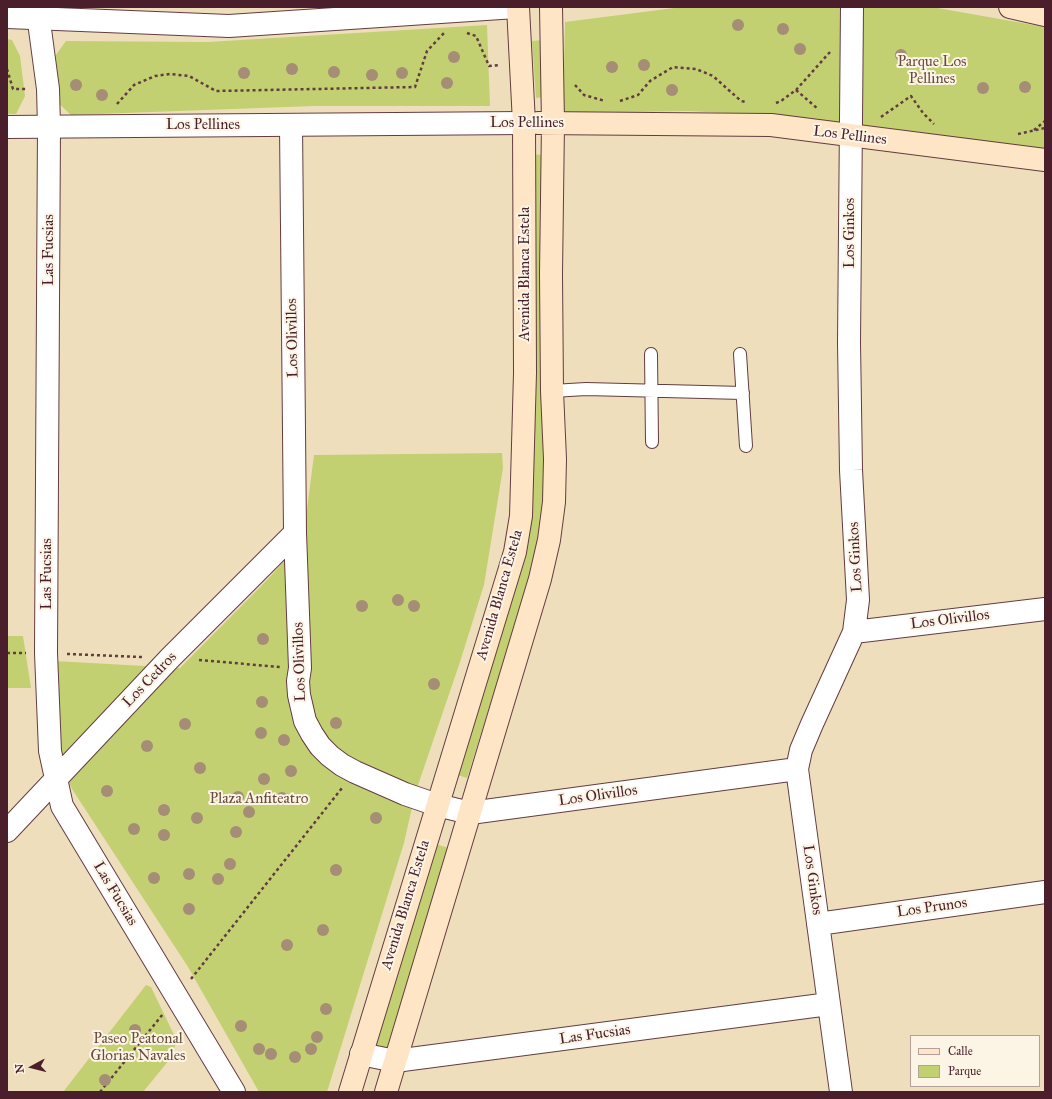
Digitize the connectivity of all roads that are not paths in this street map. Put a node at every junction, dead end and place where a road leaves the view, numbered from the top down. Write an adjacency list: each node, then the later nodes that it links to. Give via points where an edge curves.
1 (517, 7): 5 (street, via 229,26); 8 (main road, Avenida Blanca Estela)
2 (551, 7): 9 (main road, Avenida Blanca Estela)
3 (852, 7): 13 (street, Los Ginkos)
4 (1010, 7): 6 (main road)
5 (38, 13): 7 (street); 11 (street, Las Fucsias, via 48,89)
6 (1045, 15)
7 (7, 17)
8 (524, 123): 9 (main road, Los Pellines); 10 (street, Los Pellines); 27 (main road, Avenida Blanca Estela, via 525,372 521,516 515,552)
9 (553, 123): 13 (main road, Los Pellines, via 771,126); 18 (main road, Avenida Blanca Estela)
10 (291, 124): 11 (street, Los Pellines); 22 (street, Los Olivillos)
11 (49, 126): 12 (street, Los Pellines); 26 (street, Las Fucsias, via 46,653 50,752)
12 (7, 127)
13 (851, 136): 14 (main road, Los Pellines); 24 (street, Los Ginkos, via 849,343 858,600)
14 (1045, 160)
15 (651, 354): 17 (lane)
16 (740, 354): 19 (lane)
17 (652, 389): 18 (lane); 19 (lane); 20 (lane)
18 (552, 391): 28 (main road, Avenida Blanca Estela, via 555,474 549,540 540,579)
19 (743, 392): 21 (lane)
20 (652, 442)
21 (746, 446)
22 (296, 533): 26 (street, Los Cedros, via 170,658); 27 (street, Los Olivillos, via 300,668 298,681 305,721 320,746 342,765 405,794)
23 (1045, 609): 24 (street, Los Olivillos)
24 (854, 632): 25 (street, Los Ginkos, via 801,750)
25 (797, 769): 28 (street, Los Olivillos); 31 (street, Los Ginkos)
26 (55, 780): 29 (street, Los Cedros); 35 (street, Las Fucsias, via 62,806)
27 (438, 805): 28 (street, Los Olivillos); 33 (main road, Avenida Blanca Estela)
28 (470, 813): 34 (main road, Avenida Blanca Estela)
29 (7, 831)
30 (1045, 892): 31 (street, Los Prunos)
31 (818, 924): 32 (street, Los Ginkos)
32 (829, 1004): 34 (street, Las Fucsias); 38 (street, Los Ginkos)
33 (361, 1054): 34 (street, Las Fucsias); 36 (main road, Avenida Blanca Estela)
34 (395, 1061): 37 (main road, Avenida Blanca Estela)
35 (234, 1092)
36 (350, 1092)
37 (386, 1092)
38 (841, 1092)

